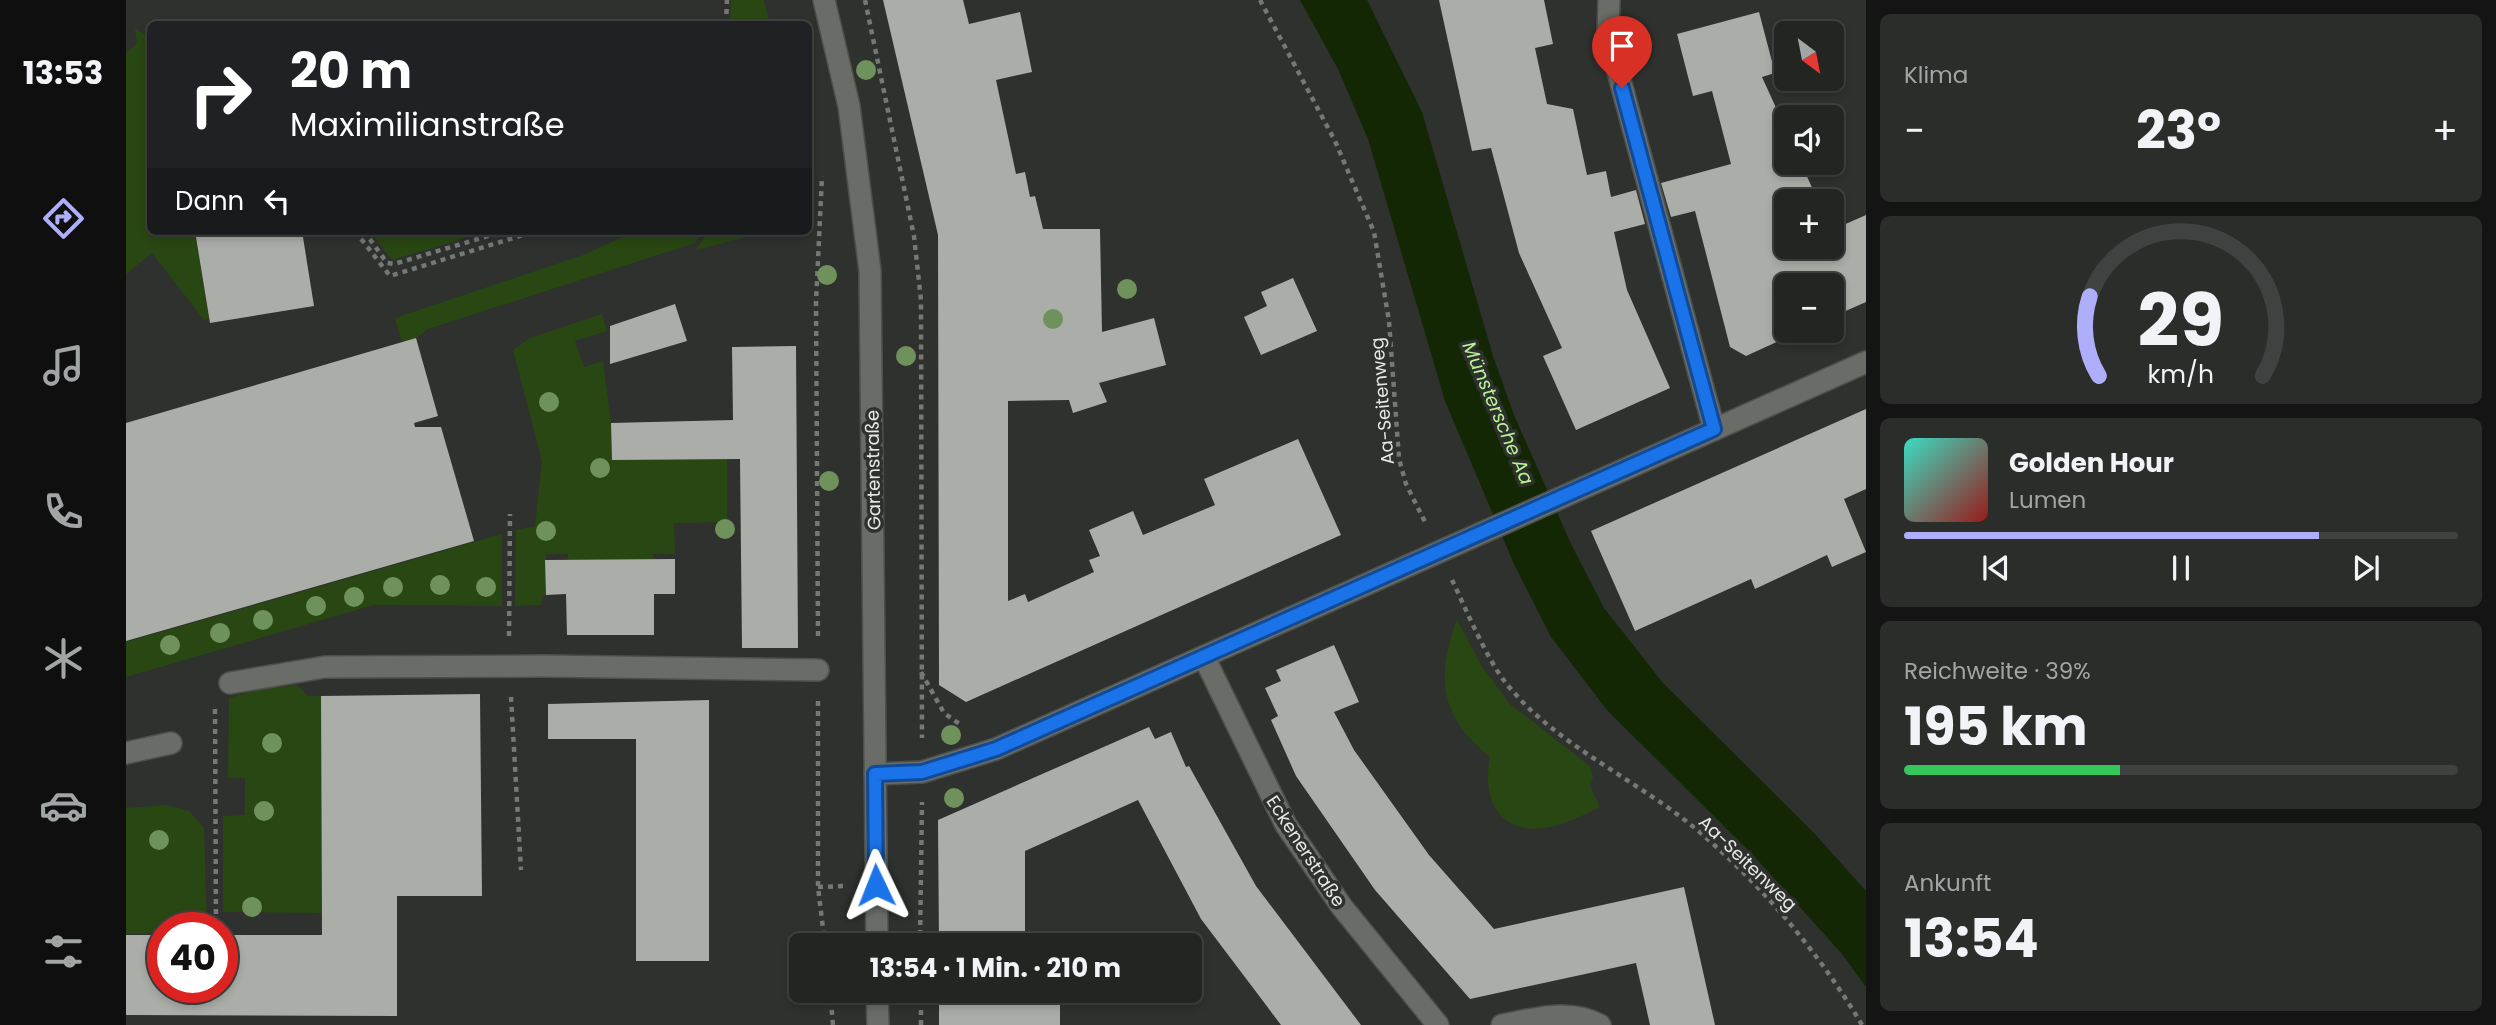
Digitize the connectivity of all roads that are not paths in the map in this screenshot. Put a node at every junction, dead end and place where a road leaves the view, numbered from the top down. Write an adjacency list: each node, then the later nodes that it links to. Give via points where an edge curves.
1 (824, 0): 10 (street, Gartenstraße, via 849,106 870,271)
2 (1609, 0): 4 (street, via 1608,35)
3 (1866, 362): 4 (street)
4 (1714, 429): 5 (street)
5 (1204, 657): 10 (street, via 996,749 922,772); 14 (street, Eckenerstraße, via 1286,825 1342,907)
6 (818, 670): 7 (street, via 326,667)
7 (230, 683)
8 (171, 743): 9 (street)
9 (126, 752)
10 (875, 774): 11 (street, Gartenstraße)
11 (877, 933)
12 (877, 1003): 13 (street)
13 (878, 1025)
14 (1438, 1025)
15 (1502, 1025): 16 (street, via 1570,1015)
16 (1600, 1025)

